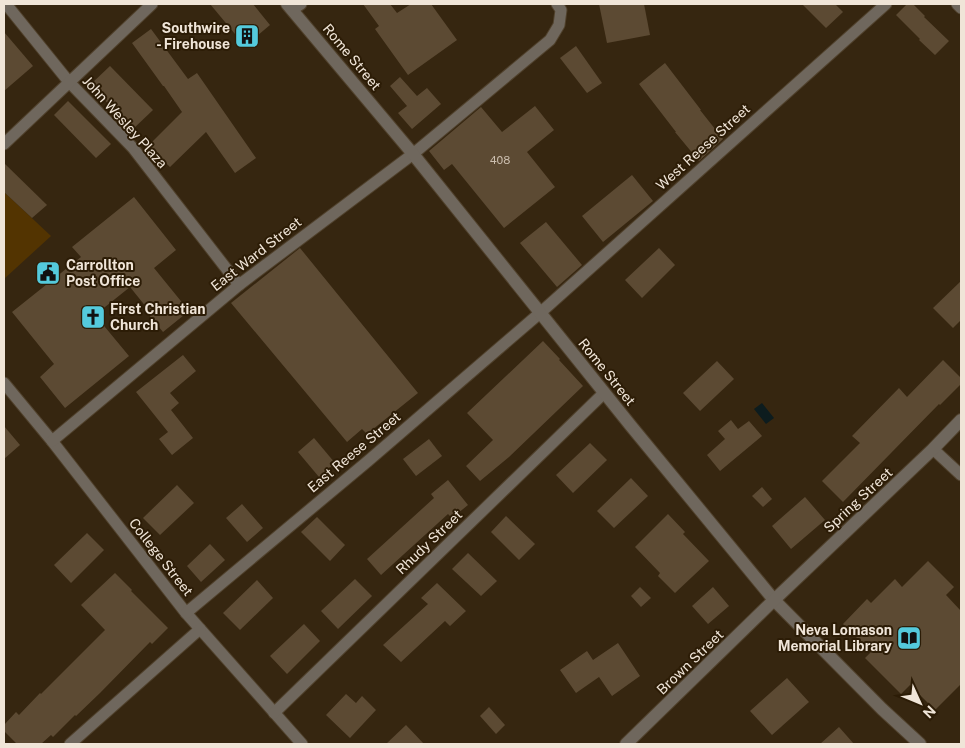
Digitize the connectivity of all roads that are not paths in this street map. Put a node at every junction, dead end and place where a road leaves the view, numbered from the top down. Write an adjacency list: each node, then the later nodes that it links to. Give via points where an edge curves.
1 (6, 4): 8 (street, John Wesley Plaza)
2 (152, 4): 8 (street)
3 (557, 4): 10 (street, East Ward Street, via 561,10 559,25 550,40)
4 (886, 4): 12 (street, West Reese Street)
5 (957, 4): 7 (street)
6 (293, 6): 10 (street, Rome Street)
7 (961, 8)
8 (69, 82): 9 (street); 11 (street, John Wesley Plaza, via 132,148)
9 (4, 144)
10 (413, 154): 11 (street, East Ward Street); 12 (street, Rome Street)
11 (239, 285): 16 (street, East Ward Street)
12 (540, 313): 14 (street, Rome Street); 20 (street, East Reese Street)
13 (4, 383): 16 (street, College Street)
14 (604, 393): 19 (street, Rome Street); 22 (street, Rhudy Street)
15 (961, 420): 17 (street, Spring Street)
16 (52, 441): 20 (street, College Street)
17 (933, 449): 18 (street); 19 (street, Spring Street)
18 (961, 476)
19 (774, 600): 25 (street, Brown Street); 26 (street, Rome Street)
20 (186, 613): 21 (street, College Street)
21 (200, 629): 22 (street, College Street); 23 (street)
22 (274, 713): 24 (street, College Street)
23 (70, 744)
24 (302, 744)
25 (626, 744)
26 (920, 744)

